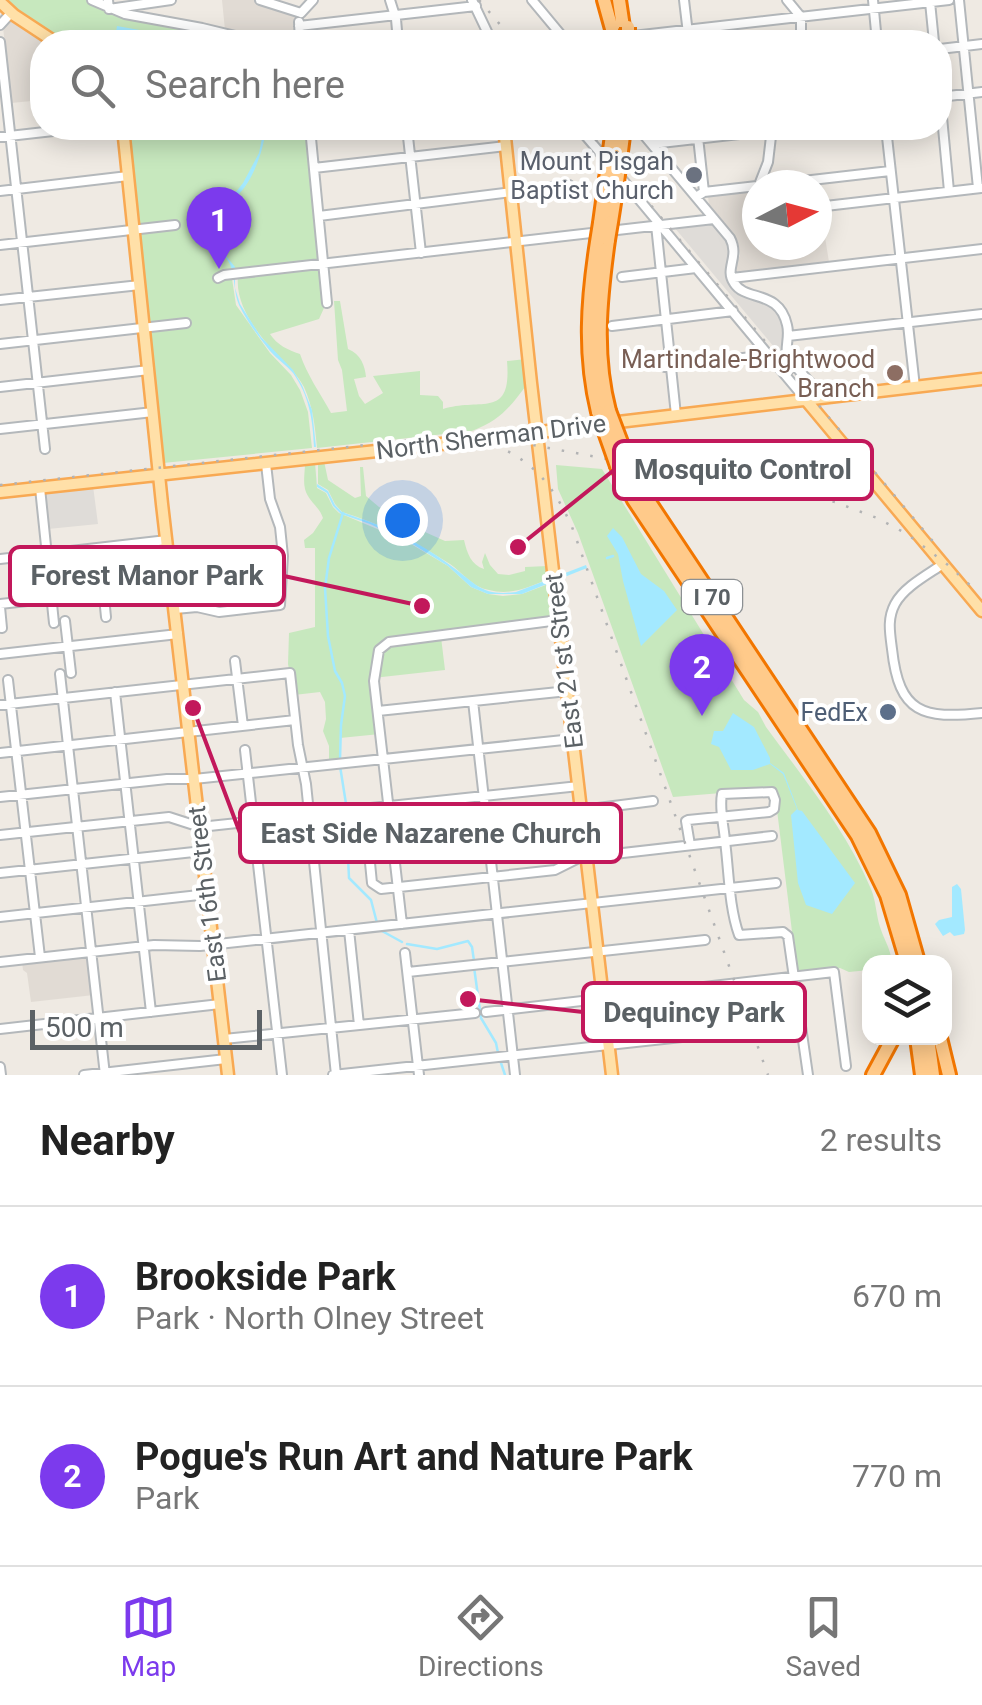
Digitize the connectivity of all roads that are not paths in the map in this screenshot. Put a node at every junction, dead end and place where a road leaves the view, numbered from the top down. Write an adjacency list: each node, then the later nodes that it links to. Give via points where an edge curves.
1 (92, 0): 17 (street)
2 (171, 0): 13 (street)
3 (260, 0): 19 (street)
4 (313, 0): 19 (street)
5 (390, 0): 21 (street)
6 (532, 0): 31 (street)
7 (606, 0): 32 (highway)
8 (622, 0): 33 (highway)
9 (684, 0): 34 (street)
10 (787, 0): 22 (street)
11 (949, 0): 15 (street)
12 (958, 0): 40 (street)
13 (156, 1): 17 (street); 23 (street)
14 (0, 2): 20 (main road)
15 (930, 2): 18 (street); 37 (street)
16 (474, 3): 21 (street); 30 (street)
17 (109, 4): 23 (street)
18 (874, 4): 22 (street); 36 (street)
19 (302, 7): 25 (street)
20 (12, 13): 24 (street); 26 (main road)
21 (394, 16): 25 (street); 29 (street)
22 (801, 17): 34 (street); 35 (street)
23 (158, 20): 27 (street)
24 (0, 25)
25 (299, 26): 28 (street)
26 (37, 30)
27 (210, 30)
28 (299, 30)
29 (396, 30)
30 (486, 30)
31 (559, 30)
32 (618, 30)
33 (619, 30)
34 (687, 30)
35 (802, 30)
36 (877, 30)
37 (933, 30)
38 (0, 42): 42 (street)
39 (982, 44): 40 (street)
40 (964, 46): 41 (street); 44 (street)
41 (952, 48)
42 (2, 81): 47 (street)
43 (982, 92): 44 (street)
44 (968, 94): 45 (street); 61 (street)
45 (952, 95)
46 (30, 133): 47 (street)
47 (5, 136): 73 (street)
48 (124, 140): 68 (main road, East 16th Street)
49 (311, 140): 65 (street)
50 (408, 140): 64 (street)
51 (505, 140): 63 (main road, East 21st Street)
52 (588, 140): 85 (street)
53 (611, 140): 83 (highway, I 70, bridge)
54 (622, 140): 83 (highway, I 70, bridge)
55 (648, 140): 62 (street)
56 (683, 140): 62 (street)
57 (698, 140): 77 (street)
58 (771, 140): 66 (street)
59 (887, 140): 67 (street)
60 (944, 140): 75 (street)
61 (978, 140): 72 (street)
62 (652, 144): 77 (street)
63 (506, 146): 64 (street); 76 (main road, East 21st Street)
64 (410, 157): 65 (street); 79 (street)
65 (314, 168): 81 (street)
66 (765, 170)
67 (890, 171): 69 (street); 78 (street)
68 (128, 176): 73 (street); 86 (main road, East 16th Street)
69 (832, 178)
70 (569, 185): 76 (street)
71 (742, 188): 77 (street)
72 (980, 188): 75 (street)
73 (16, 189): 74 (street); 88 (street)
74 (0, 191)
75 (949, 192): 78 (street)
76 (511, 194): 79 (street); 87 (main road, East 21st Street)
77 (700, 195): 82 (street)
78 (893, 198): 80 (street); 92 (street)
79 (415, 205): 81 (street); 91 (street)
80 (832, 205)
81 (319, 216): 93 (street)
82 (714, 219): 85 (street); 98 (street, via 734,246)
83 (606, 222): 129 (highway, I 70, bridge, via 599,340 604,412)
84 (175, 225): 86 (street)
85 (658, 225): 87 (street); 94 (street); 95 (street)
86 (134, 230): 88 (street); 99 (main road, East 16th Street)
87 (516, 242): 91 (street); 126 (main road, East 21st Street)
88 (22, 243): 89 (street); 100 (street)
89 (0, 246)
90 (982, 249): 92 (street)
91 (420, 252): 93 (street)
92 (900, 258): 98 (street); 106 (street)
93 (324, 263): 97 (street); 102 (street)
94 (696, 268): 95 (street); 103 (street)
95 (661, 272): 96 (street); 105 (street)
96 (622, 277)
97 (218, 278)
98 (732, 278): 110 (street, via 778,308)
99 (140, 284): 100 (street); 109 (main road, East 16th Street)
100 (28, 297): 101 (street); 111 (street)
101 (0, 300)
102 (326, 304)
103 (733, 312): 105 (street); 113 (street)
104 (982, 314): 106 (street)
105 (666, 320): 108 (street); 114 (street)
106 (907, 322): 110 (street); 119 (street)
107 (186, 323): 109 (street)
108 (612, 326)
109 (144, 328): 111 (street); 115 (main road, East 16th Street)
110 (788, 336): 120 (street, via 786,355)
111 (33, 340): 112 (street); 117 (street)
112 (0, 344)
113 (769, 354): 114 (street); 121 (street)
114 (668, 367): 123 (street)
115 (149, 370): 117 (street); 122 (main road, East 16th Street)
116 (982, 379): 119 (main road, North Sherman Drive)
117 (38, 382): 118 (street); 124 (street)
118 (0, 386)
119 (915, 387): 120 (main road, North Sherman Drive)
120 (823, 398): 121 (main road, North Sherman Drive)
121 (806, 400): 123 (main road, North Sherman Drive); 138 (main road)
122 (154, 412): 124 (street); 130 (main road, East 16th Street)
123 (676, 415): 126 (main road, North Sherman Drive)
124 (42, 425): 125 (street); 127 (street)
125 (0, 430)
126 (538, 433): 128 (main road, North Sherman Drive); 147 (main road, East 21st Street)
127 (45, 449)
128 (266, 464): 130 (main road, North Sherman Drive); 136 (street)
129 (624, 467): 235 (highway, I 70, via 634,500 851,826); 236 (highway, I 70, via 865,827 903,907)
130 (160, 474): 131 (main road, North Sherman Drive); 133 (main road, East 16th Street)
131 (40, 488): 132 (main road, North Sherman Drive); 135 (street)
132 (0, 492)
133 (167, 540): 134 (street); 140 (main road, East 16th Street)
134 (99, 548): 135 (street); 141 (street)
135 (47, 554): 137 (street); 142 (street)
136 (284, 556): 139 (street); 144 (street, via 280,605)
137 (0, 558)
138 (943, 564): 145 (main road); 167 (street, via 898,598 892,612 896,677 905,697 929,713)
139 (179, 571)
140 (172, 585): 141 (street); 144 (main road, East 16th Street)
141 (104, 593): 142 (street); 146 (street)
142 (52, 598): 143 (street); 149 (street)
143 (0, 606): 150 (street)
144 (174, 609): 151 (main road, East 16th Street)
145 (982, 611)
146 (106, 617)
147 (559, 620): 160 (main road, East 21st Street); 166 (street, via 382,646 374,681)
148 (65, 622): 152 (street)
149 (54, 623)
150 (2, 628)
151 (178, 634): 152 (street); 159 (main road, East 16th Street)
152 (68, 646): 153 (street); 155 (street)
153 (0, 654)
154 (235, 662): 157 (street)
155 (71, 673)
156 (60, 674): 162 (street)
157 (237, 678): 159 (street); 168 (street, via 290,673); 169 (street)
158 (8, 680): 164 (street)
159 (183, 685): 161 (street); 170 (main road, East 16th Street)
160 (569, 691): 163 (street); 171 (main road, East 21st Street)
161 (115, 692): 162 (street); 172 (street)
162 (63, 698): 164 (street); 173 (street)
163 (473, 701): 166 (street); 174 (street)
164 (11, 704): 165 (street); 176 (street)
165 (0, 705)
166 (378, 711): 178 (street)
167 (982, 713)
168 (295, 720): 169 (street); 179 (street)
169 (243, 726): 170 (street)
170 (189, 732): 172 (street); 181 (main road, East 16th Street)
171 (574, 738): 174 (street); 183 (main road, East 21st Street)
172 (120, 740): 173 (street); 182 (street)
173 (68, 745): 176 (street); 184 (street)
174 (479, 749): 178 (street); 186 (street)
175 (246, 750): 180 (street)
176 (16, 751): 177 (street); 185 (street)
177 (0, 753)
178 (384, 759): 179 (street); 189 (street)
179 (302, 768): 180 (street); 193 (street)
180 (249, 774): 181 (street); 196 (street)
181 (194, 780): 182 (street); 197 (main road, East 16th Street)
182 (125, 784): 184 (street); 195 (street)
183 (579, 786): 186 (street); 191 (main road, East 21st Street)
184 (73, 789): 185 (street); 198 (street)
185 (21, 795): 187 (street); 201 (street)
186 (484, 796): 189 (street); 204 (street)
187 (0, 798)
188 (654, 801): 191 (street)
189 (390, 806): 190 (street); 199 (street)
190 (352, 810)
191 (582, 810): 200 (main road, East 21st Street)
192 (340, 812): 193 (street)
193 (308, 815): 196 (street); 227 (street)
194 (722, 818): 194 (street, via 722,794 772,792 774,809); 205 (street); 206 (street, via 686,821)
195 (130, 821): 197 (street, via 171,816); 198 (street); 210 (street)
196 (254, 821): 197 (street); 228 (street)
197 (200, 826): 208 (main road, East 16th Street)
198 (78, 827): 201 (street); 211 (street)
199 (392, 829): 207 (street); 216 (street, via 367,834 372,883)
200 (584, 830): 204 (street); 209 (main road, East 21st Street)
201 (26, 832): 202 (street); 212 (street)
202 (0, 835)
203 (772, 836): 205 (street)
204 (489, 840): 207 (street); 214 (street)
205 (725, 841): 206 (street); 217 (street)
206 (690, 845): 209 (street)
207 (394, 850): 216 (street)
208 (202, 851): 210 (street); 218 (main road, East 16th Street)
209 (587, 857): 214 (street, via 559,869); 220 (main road, East 21st Street)
210 (134, 858): 211 (street); 219 (street)
211 (82, 864): 212 (street); 221 (street)
212 (30, 870): 213 (street); 222 (street)
213 (0, 873)
214 (493, 877): 216 (street); 223 (street)
215 (776, 884): 217 (street)
216 (398, 887): 225 (street)
217 (730, 888): 220 (street); 241 (street, via 739,936 787,933)
218 (208, 894): 219 (street); 230 (main road, East 16th Street)
219 (139, 902): 221 (street); 231 (street)
220 (592, 904): 223 (street); 233 (main road, East 21st Street)
221 (87, 908): 222 (street); 232 (street)
222 (35, 914): 224 (street); 237 (street)
223 (497, 914): 225 (street); 239 (street)
224 (0, 917)
225 (402, 924): 226 (street)
226 (349, 930): 227 (street); 250 (street)
227 (322, 933): 228 (street); 251 (street)
228 (268, 939): 230 (street); 254 (street)
229 (706, 940): 233 (street)
230 (214, 945): 231 (street); 243 (main road, East 16th Street)
231 (144, 946): 232 (street); 245 (street)
232 (92, 951): 237 (street); 248 (street)
233 (598, 952): 239 (street); 242 (main road, East 21st Street)
234 (405, 953): 240 (street)
235 (910, 955)
236 (911, 955)
237 (40, 957): 238 (street)
238 (0, 962)
239 (503, 962): 240 (street); 244 (street)
240 (408, 972): 249 (street)
241 (795, 977): 242 (street); 263 (street, via 834,972); 275 (street)
242 (603, 999): 244 (street); 260 (main road, East 21st Street)
243 (220, 1004): 245 (street); 255 (main road, East 16th Street)
244 (508, 1009): 246 (street); 261 (street)
245 (151, 1012): 248 (street)
246 (486, 1012)
247 (474, 1013): 249 (street)
248 (100, 1018): 252 (street); 267 (street)
249 (413, 1020): 250 (street); 266 (street)
250 (360, 1025): 251 (street)
251 (332, 1028): 254 (street); 272 (street)
252 (0, 1029)
253 (738, 1031): 260 (street)
254 (278, 1034): 255 (street); 271 (street)
255 (224, 1040): 262 (main road, East 16th Street)
256 (889, 1045): 276 (highway)
257 (918, 1045): 277 (highway)
258 (929, 1045): 278 (highway)
259 (942, 1045): 279 (highway)
260 (609, 1046): 261 (street); 274 (main road, East 21st Street)
261 (513, 1056): 266 (street); 273 (street)
262 (226, 1060): 265 (street); 270 (main road, East 16th Street)
263 (846, 1066)
264 (0, 1067): 268 (street)
265 (181, 1070): 267 (street)
266 (419, 1070): 272 (street)
267 (105, 1074): 269 (street)
268 (1, 1075)
269 (84, 1075)
270 (228, 1075)
271 (282, 1075)
272 (335, 1075)
273 (515, 1075)
274 (612, 1075)
275 (808, 1075)
276 (873, 1075)
277 (922, 1075)
278 (932, 1075)
279 (949, 1075)

